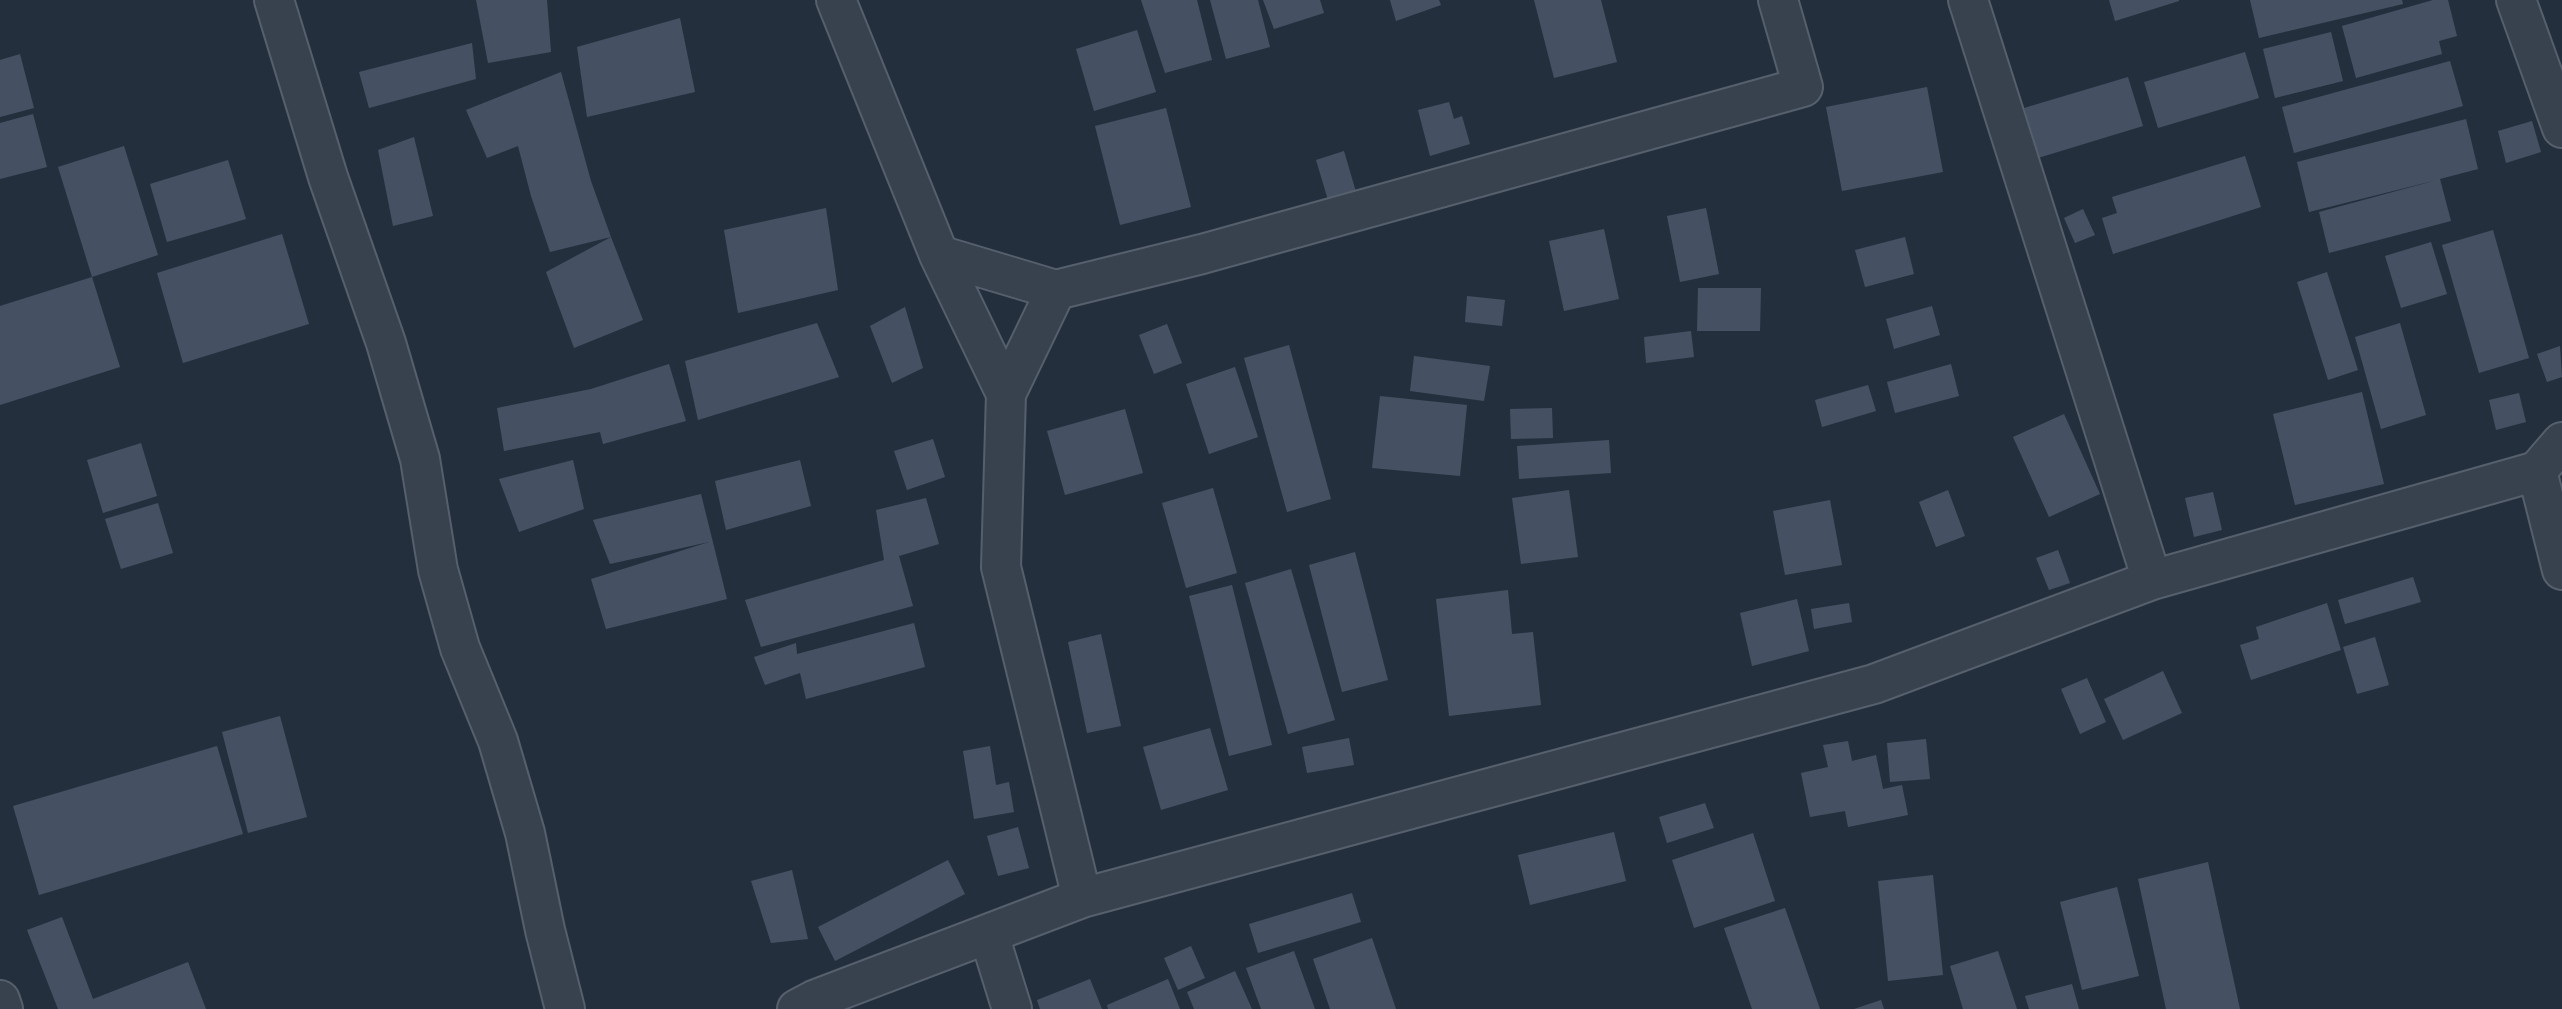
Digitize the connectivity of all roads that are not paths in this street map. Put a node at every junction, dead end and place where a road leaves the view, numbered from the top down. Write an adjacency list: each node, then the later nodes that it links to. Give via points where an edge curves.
1 (274, 0): 18 (street, via 416,446 438,570 460,648 498,741 525,833)
2 (836, 0): 7 (street)
3 (1777, 0): 8 (street, via 1803,86 1202,254)
4 (1968, 0): 13 (street)
5 (2516, 0): 6 (street)
6 (2562, 128)
7 (939, 255): 8 (street); 9 (street)
8 (1056, 290): 9 (street)
9 (1006, 394): 14 (street, via 1001,567)
10 (2562, 442): 11 (street)
11 (2537, 471): 12 (street); 13 (street)
12 (2562, 570)
13 (2152, 580): 14 (street, via 1874,684)
14 (1082, 898): 15 (street)
15 (989, 935): 19 (street); 20 (street)
16 (0, 1000): 17 (street)
17 (3, 1009)
18 (565, 1009)
19 (797, 1009)
20 (1012, 1009)

